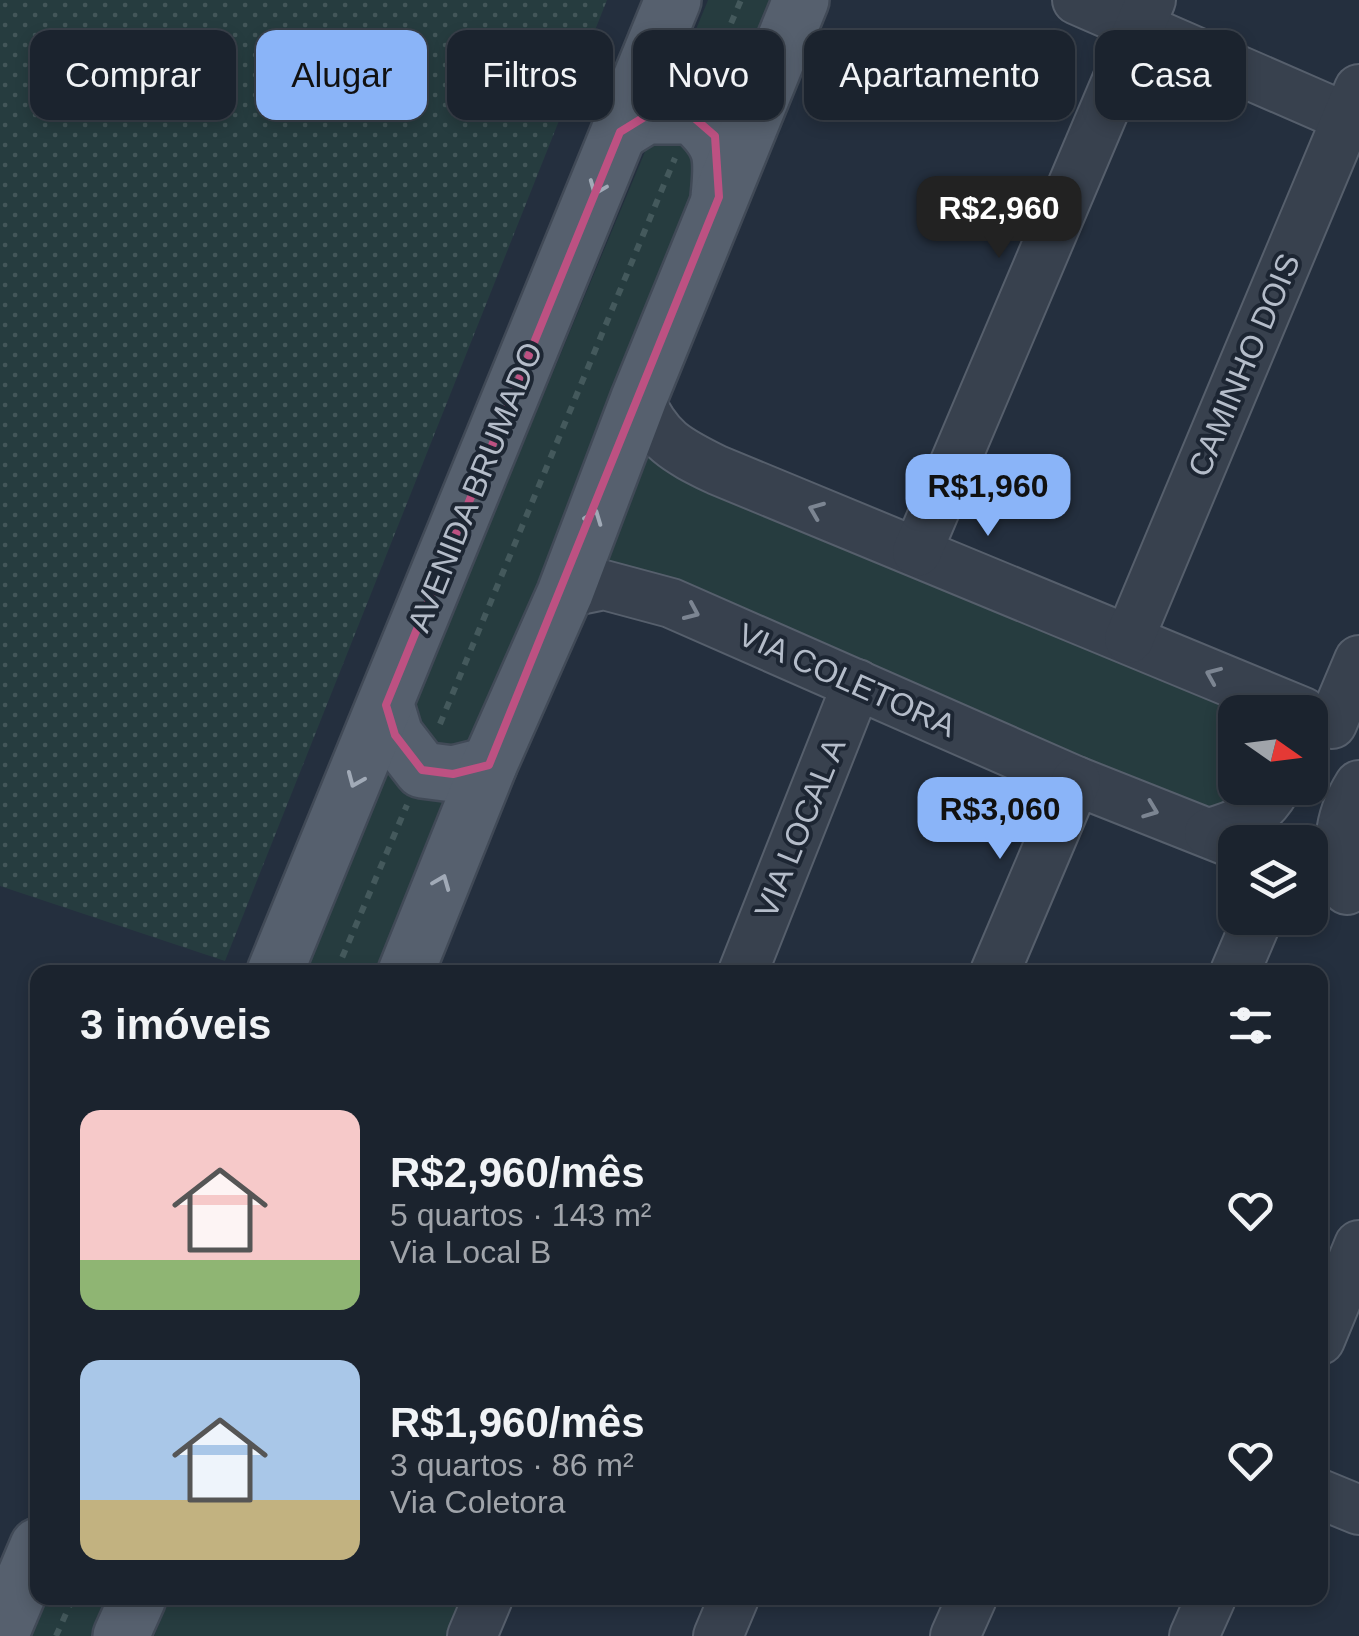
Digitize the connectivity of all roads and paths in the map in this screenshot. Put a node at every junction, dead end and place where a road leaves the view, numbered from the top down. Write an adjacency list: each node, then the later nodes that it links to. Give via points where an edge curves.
1 (673, 0): 11 (main road, AVENIDA BRUMADO)
2 (740, 0): 6 (path)
3 (800, 0): 12 (main road)
4 (1076, 0): 5 (street)
5 (1146, 14): 7 (street); 14 (street)
6 (728, 30)
7 (1355, 110): 16 (street, CAMINHO DOIS)
8 (640, 120): 11 (main road)
9 (690, 120): 23 (path)
10 (697, 120): 12 (main road, via 715,136 722,162)
11 (620, 132): 21 (main road, AVENIDA BRUMADO, one-way to 21)
12 (719, 198): 13 (main road)
13 (639, 398): 14 (street, one-way to 13, via 690,457 666,443); 15 (main road, one-way to 13)
14 (917, 552): 16 (street)
15 (565, 594): 18 (street, VIA COLETORA, one-way to 18, via 604,585 671,602); 22 (main road)
16 (1129, 640): 19 (street, one-way to 16)
17 (1359, 660): 20 (street)
18 (857, 684): 24 (street, VIA COLETORA); 34 (street, VIA LOCAL A)
19 (1257, 695)
20 (1328, 695)
21 (386, 705): 23 (main road, via 394,735); 31 (main road, AVENIDA BRUMADO, one-way to 31)
22 (489, 764): 23 (main road, via 453,774); 33 (main road, one-way to 22)
23 (422, 770): 32 (path)
24 (1076, 781): 28 (street, VIA COLETORA, one-way to 28); 35 (street)
25 (1359, 785): 29 (street, via 1341,826)
26 (1266, 805): 27 (street)
27 (1241, 825)
28 (1218, 836)
29 (1339, 887)
30 (1251, 935): 36 (street)
31 (278, 965)
32 (339, 965)
33 (409, 965)
34 (745, 965)
35 (998, 965)
36 (1238, 965)
37 (1359, 1245): 38 (street)
38 (1328, 1321)
39 (1328, 1497): 40 (street)
40 (1359, 1510)
41 (30, 1565): 48 (main road)
42 (69, 1605): 49 (path)
43 (135, 1605): 50 (main road)
44 (485, 1605): 51 (street)
45 (731, 1605): 52 (street)
46 (969, 1605): 53 (street)
47 (1208, 1605): 54 (street)
48 (0, 1636)
49 (56, 1636)
50 (121, 1636)
51 (472, 1636)
52 (718, 1636)
53 (955, 1636)
54 (1194, 1636)

